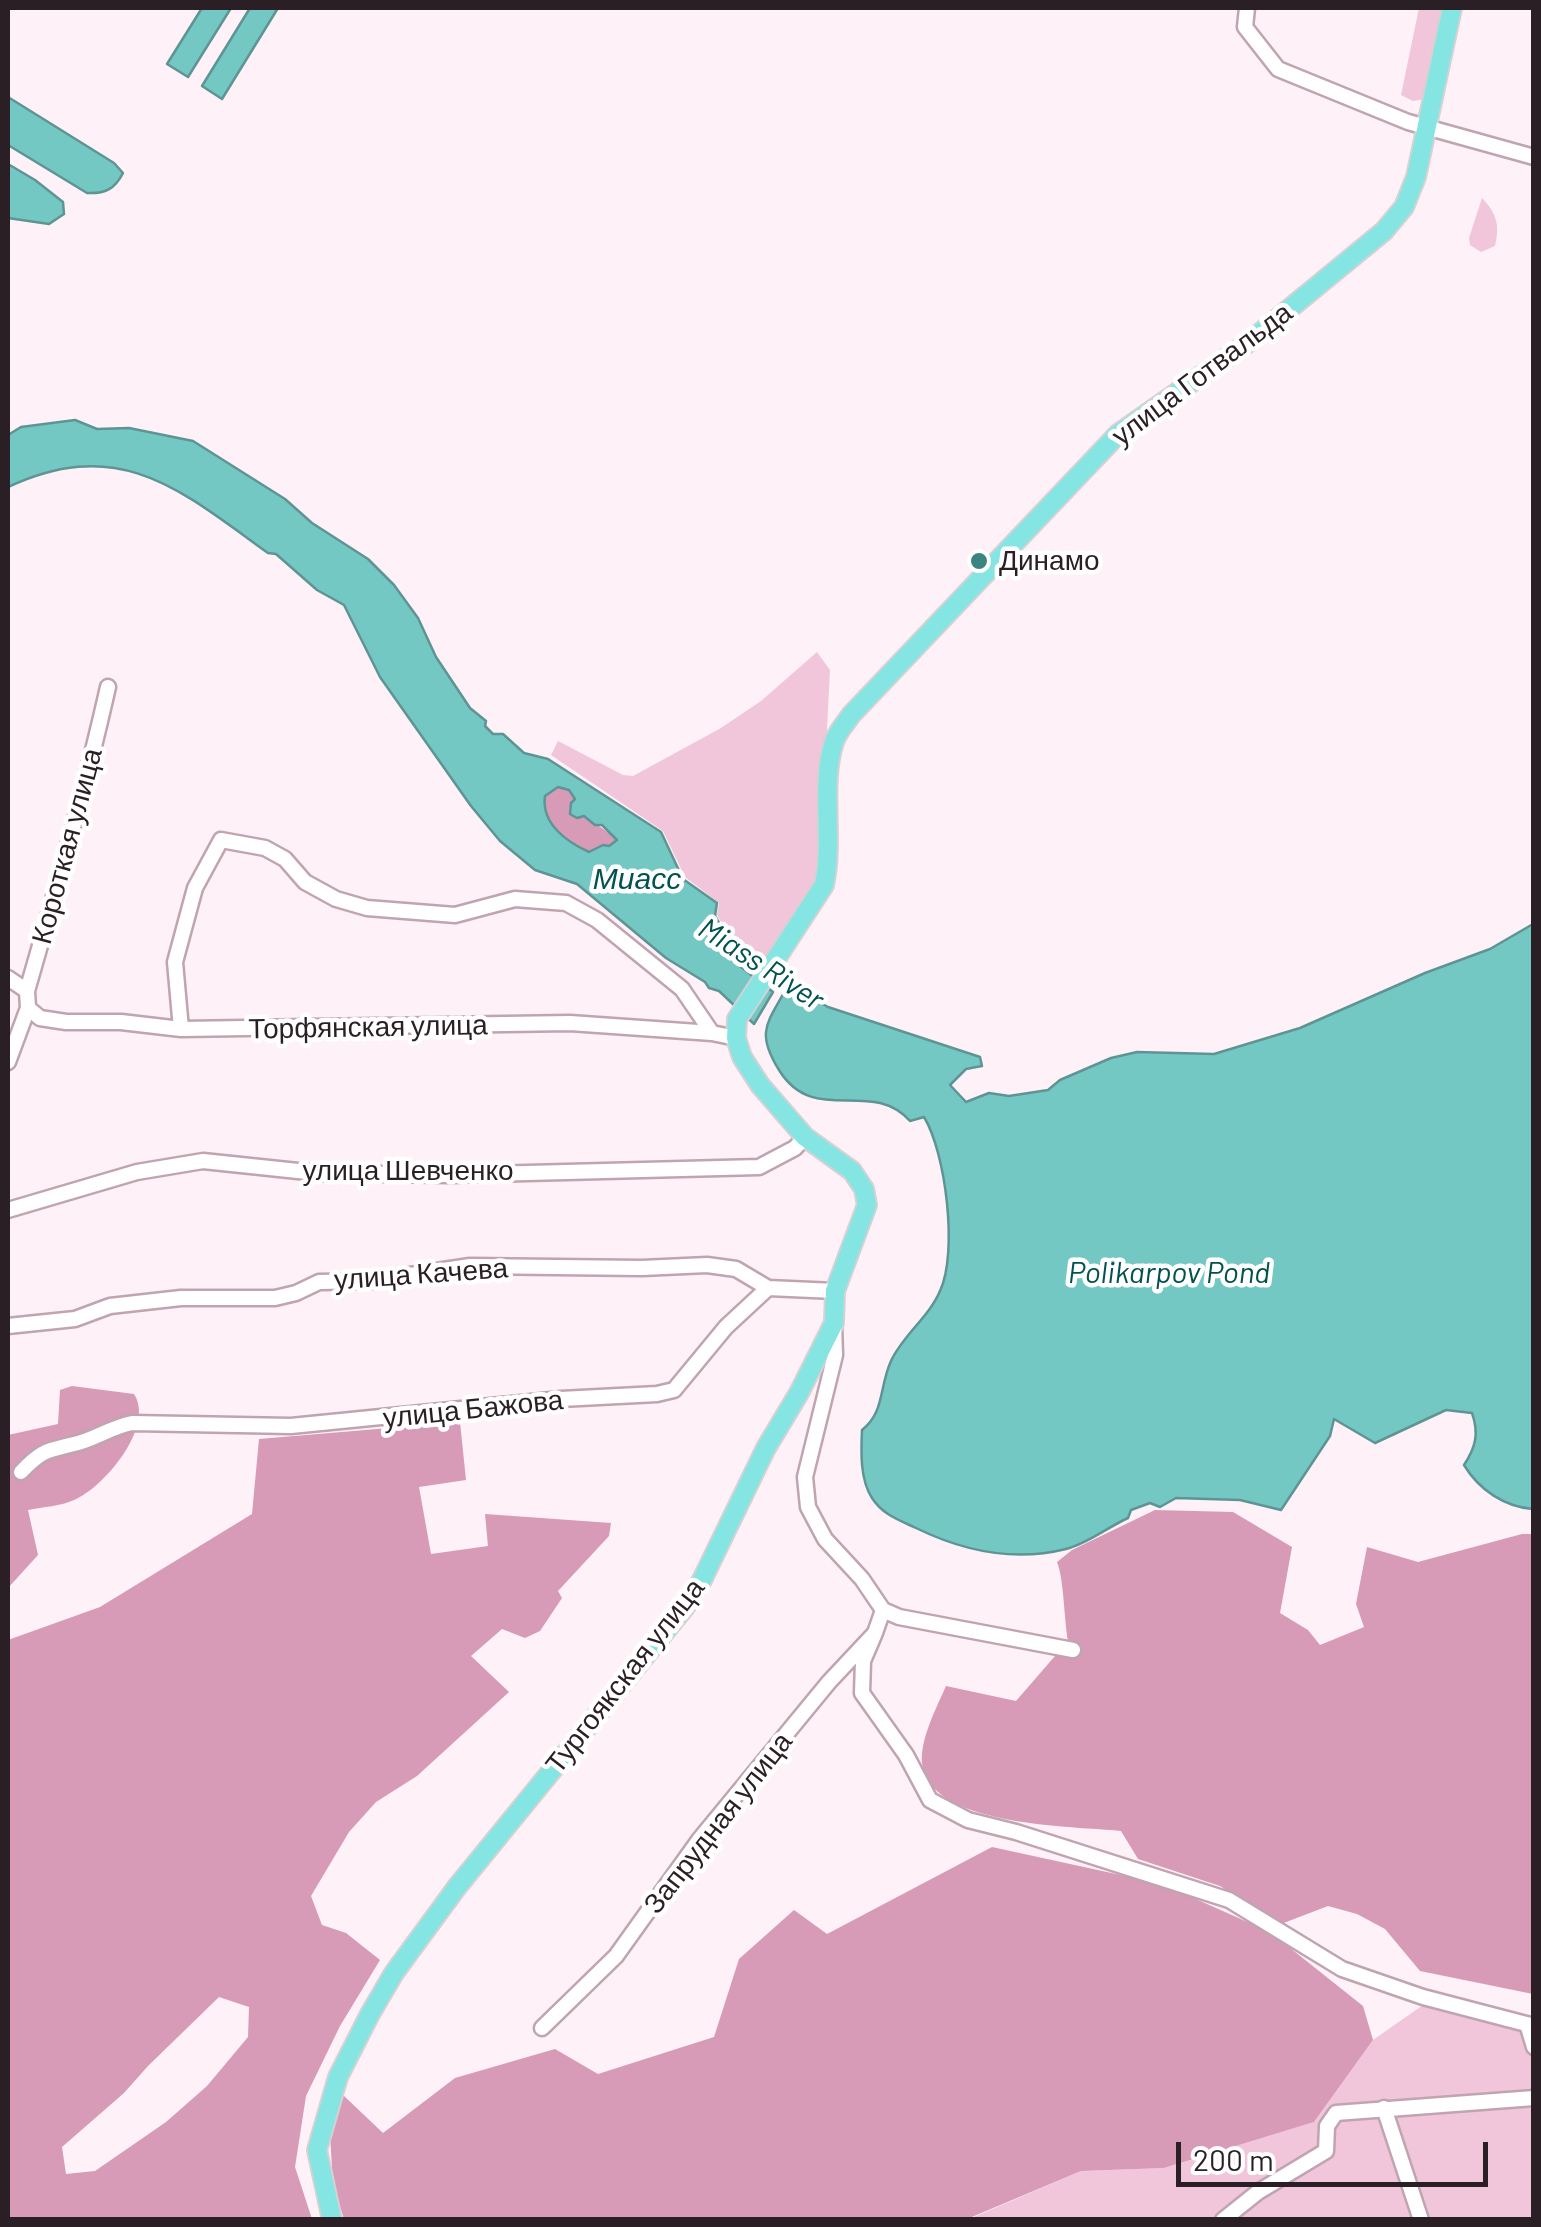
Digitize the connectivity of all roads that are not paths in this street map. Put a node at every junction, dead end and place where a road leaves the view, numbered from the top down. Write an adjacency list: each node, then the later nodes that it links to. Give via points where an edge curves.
1 (1247, 8): 3 (street, via 1245,27 1278,68)
2 (1452, 8): 3 (main road, улица Готвальда)
3 (1427, 127): 4 (street); 11 (main road, улица Готвальда, via 1404,207 1384,231 1249,342 1118,434 851,715 834,740 824,886 738,1019)
4 (1534, 157)
5 (108, 686): 7 (street, Короткая улица)
6 (8, 978): 7 (street)
7 (27, 991): 8 (street, Короткая улица)
8 (28, 1008): 9 (street, Торфянская улица, via 40,1018 66,1022); 12 (street, Короткая улица)
9 (180, 1029): 10 (street, Торфянская улица, via 570,1023); 10 (street, via 175,962 195,888 221,840 265,848 305,882 367,908 455,916 515,899 566,903 682,989)
10 (712, 1033): 11 (street, Торфянская улица)
11 (736, 1038): 13 (main road, Тургоякская улица, via 760,1085)
12 (8, 1062)
13 (805, 1136): 14 (street, улица Шевченко, via 759,1167 450,1175 316,1173 203,1161 137,1172); 16 (main road, Тургоякская улица, via 864,1189 862,1226)
14 (8, 1210)
15 (768, 1288): 16 (street, улица Качева); 18 (street, улица Качева, via 736,1269 707,1264 470,1266 319,1282 275,1298 110,1306 75,1319); 19 (street, улица Бажова, via 674,1390 292,1426 132,1423 55,1446)
16 (836, 1291): 17 (main road, Тургоякская улица)
17 (834, 1323): 20 (street, via 835,1355 805,1478 808,1506); 28 (main road, Тургоякская улица, via 685,1607 394,1973 338,2077 317,2150)
18 (8, 1326)
19 (21, 1472)
20 (883, 1610): 21 (street, Запрудная улица); 22 (street)
21 (875, 1633): 23 (street, via 863,1661 862,1694 930,1800 968,1820 1229,1900 1342,1968); 24 (street, Запрудная улица, via 699,1840 616,1956)
22 (1073, 1650)
23 (1530, 2025): 25 (street)
24 (542, 2028)
25 (1534, 2046)
26 (1534, 2098): 27 (street)
27 (1384, 2108): 29 (street, via 1336,2113 1327,2126 1326,2151); 30 (street)
28 (332, 2220)
29 (1223, 2220)
30 (1421, 2220)

